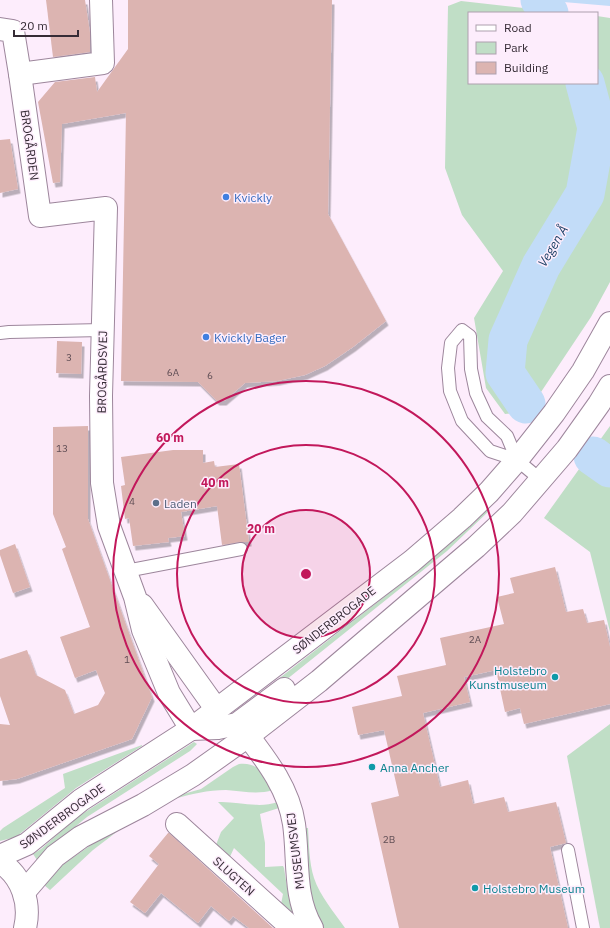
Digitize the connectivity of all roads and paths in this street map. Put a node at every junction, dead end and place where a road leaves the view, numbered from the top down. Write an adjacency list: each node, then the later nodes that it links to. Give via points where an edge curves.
1 (101, 0): 3 (street, via 103,63)
2 (0, 29): 3 (street, BROGÅRDEN, via 13,31)
3 (20, 74): 4 (street, BROGÅRDEN)
4 (40, 216): 6 (street, BROGÅRDSVEJ, via 106,208)
5 (610, 323): 9 (street, SØNDERBROGADE, via 583,371)
6 (102, 330): 7 (lane); 12 (street, BROGÅRDSVEJ, via 102,483 109,526)
7 (0, 333)
8 (610, 386): 10 (street, via 567,449)
9 (517, 460): 9 (lane, via 507,436 487,417 476,393 471,369 470,336 462,330 451,343 448,368 450,391 462,421 490,451); 10 (lane); 15 (street, SØNDERBROGADE, via 483,498 412,561)
10 (541, 480): 14 (street, via 502,523)
11 (241, 549): 12 (lane)
12 (126, 571): 13 (street, BROGÅRDSVEJ)
13 (135, 596): 15 (street, BROGÅRDSVEJ); 16 (street, BROGÅRDSVEJ, via 143,630 169,693)
14 (397, 615): 15 (street, via 310,671 237,724); 17 (street, via 319,681)
15 (218, 719): 16 (street); 19 (street, via 210,744 192,759 137,794)
16 (191, 729): 21 (street, SØNDERBROGADE, via 81,800 27,844)
17 (248, 736): 19 (street, via 187,779); 24 (street, MUSEUMSVEJ, via 271,767 290,806 295,835 298,887 304,909)
18 (177, 824): 24 (street, SLUGTEN)
19 (81, 837): 23 (street, via 55,856)
20 (568, 850): 26 (lane)
21 (0, 856)
22 (0, 862): 23 (street, via 12,873)
23 (24, 892): 25 (street, via 27,909)
24 (304, 927)
25 (26, 928)
26 (583, 928)

